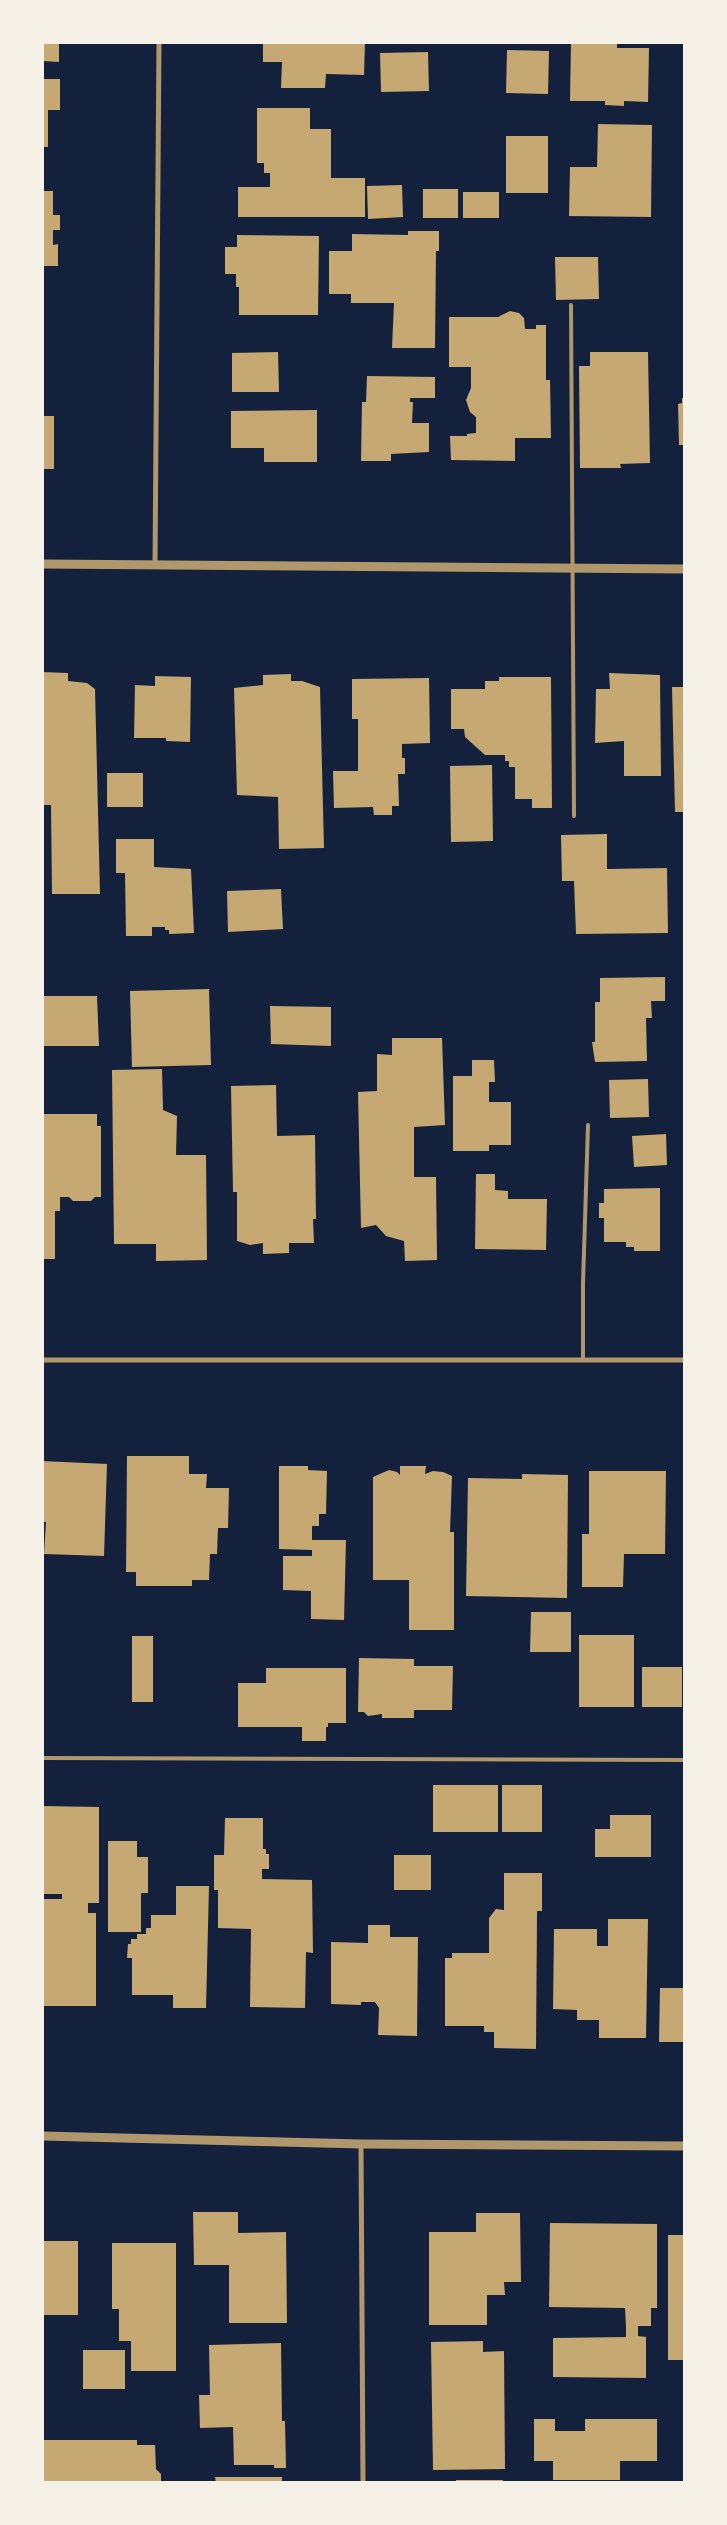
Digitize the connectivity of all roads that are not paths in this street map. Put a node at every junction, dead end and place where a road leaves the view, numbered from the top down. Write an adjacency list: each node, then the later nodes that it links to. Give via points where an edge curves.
1 (159, 42): 4 (street)
2 (571, 305): 5 (lane)
3 (42, 564): 4 (street)
4 (154, 565): 5 (street)
5 (571, 568): 6 (street); 7 (lane)
6 (684, 569)
7 (574, 816)
8 (588, 1125): 10 (lane)
9 (42, 1360): 10 (street)
10 (583, 1360): 11 (street)
11 (684, 1360)
12 (42, 1758): 13 (lane)
13 (684, 1760)
14 (42, 2136): 15 (street)
15 (361, 2144): 16 (street); 17 (street)
16 (684, 2146)
17 (363, 2482)

